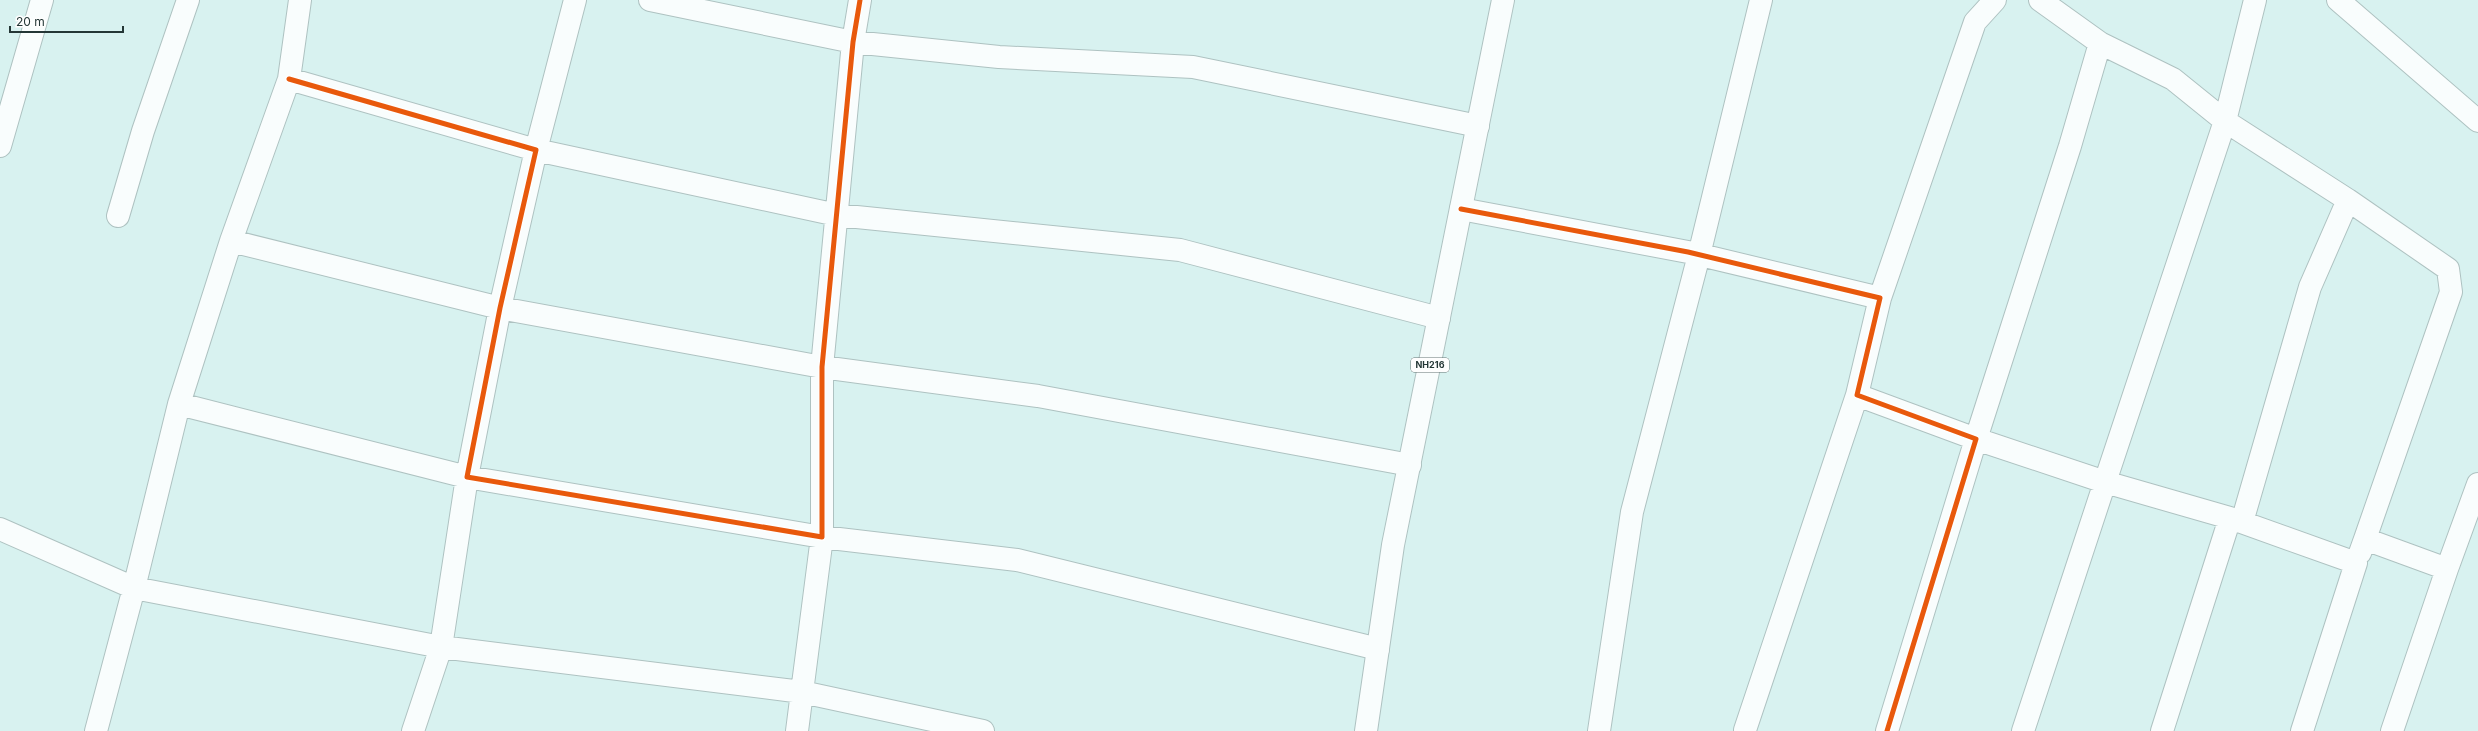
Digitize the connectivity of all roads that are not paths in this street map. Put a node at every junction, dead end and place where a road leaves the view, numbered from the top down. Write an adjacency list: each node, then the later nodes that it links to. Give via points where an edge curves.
1 (42, 0): 19 (main road)
2 (188, 0): 24 (main road, via 143,131)
3 (300, 0): 15 (main road)
4 (575, 0): 20 (main road)
5 (650, 0): 13 (main road)
6 (860, 0): 13 (main road)
7 (1503, 0): 18 (main road, NH216)
8 (1760, 0): 26 (main road)
9 (1995, 0): 27 (main road, via 1975,22)
10 (2040, 0): 14 (main road)
11 (2256, 0): 16 (main road)
12 (2338, 0): 17 (main road)
13 (853, 42): 18 (main road, via 999,57 1193,67); 23 (main road)
14 (2100, 43): 16 (main road, via 2174,79); 33 (main road, via 2070,146)
15 (289, 79): 20 (main road); 25 (main road)
16 (2225, 121): 21 (main road); 36 (main road)
17 (2478, 121)
18 (1478, 126): 22 (main road, NH216)
19 (0, 146)
20 (536, 150): 23 (main road); 28 (main road)
21 (2348, 200): 38 (main road, via 2310,287); 41 (main road, via 2448,269 2451,292)
22 (1461, 209): 26 (main road); 29 (main road, NH216)
23 (837, 215): 29 (main road, via 1180,250); 30 (main road)
24 (118, 216)
25 (231, 241): 28 (main road); 32 (main road)
26 (1699, 255): 27 (main road); 53 (main road, via 1632,512)
27 (1880, 298): 31 (main road)
28 (500, 308): 30 (main road); 35 (main road)
29 (1439, 318): 34 (main road, NH216)
30 (822, 367): 34 (main road, via 1038,396); 40 (main road)
31 (1857, 395): 33 (main road); 54 (main road)
32 (178, 404): 35 (main road); 44 (main road)
33 (1976, 439): 36 (main road); 55 (main road)
34 (1410, 465): 46 (main road, NH216, via 1393,545)
35 (468, 477): 40 (main road); 45 (main road)
36 (2105, 482): 38 (main road); 56 (main road)
37 (2478, 484): 43 (main road)
38 (2236, 520): 42 (main road); 57 (main road)
39 (0, 529): 44 (main road)
40 (822, 537): 46 (main road, via 1017,560); 47 (main road)
41 (2365, 539): 42 (main road); 43 (main road)
42 (2356, 563): 58 (main road)
43 (2447, 569): 59 (main road)
44 (134, 588): 45 (main road); 48 (main road)
45 (441, 647): 47 (main road); 49 (main road)
46 (1378, 650): 52 (main road, NH216)
47 (802, 692): 50 (main road); 51 (main road)
48 (96, 731)
49 (413, 731)
50 (797, 731)
51 (983, 731)
52 (1366, 731)
53 (1600, 731)
54 (1746, 731)
55 (1887, 731)
56 (2023, 731)
57 (2162, 731)
58 (2302, 731)
59 (2392, 731)

